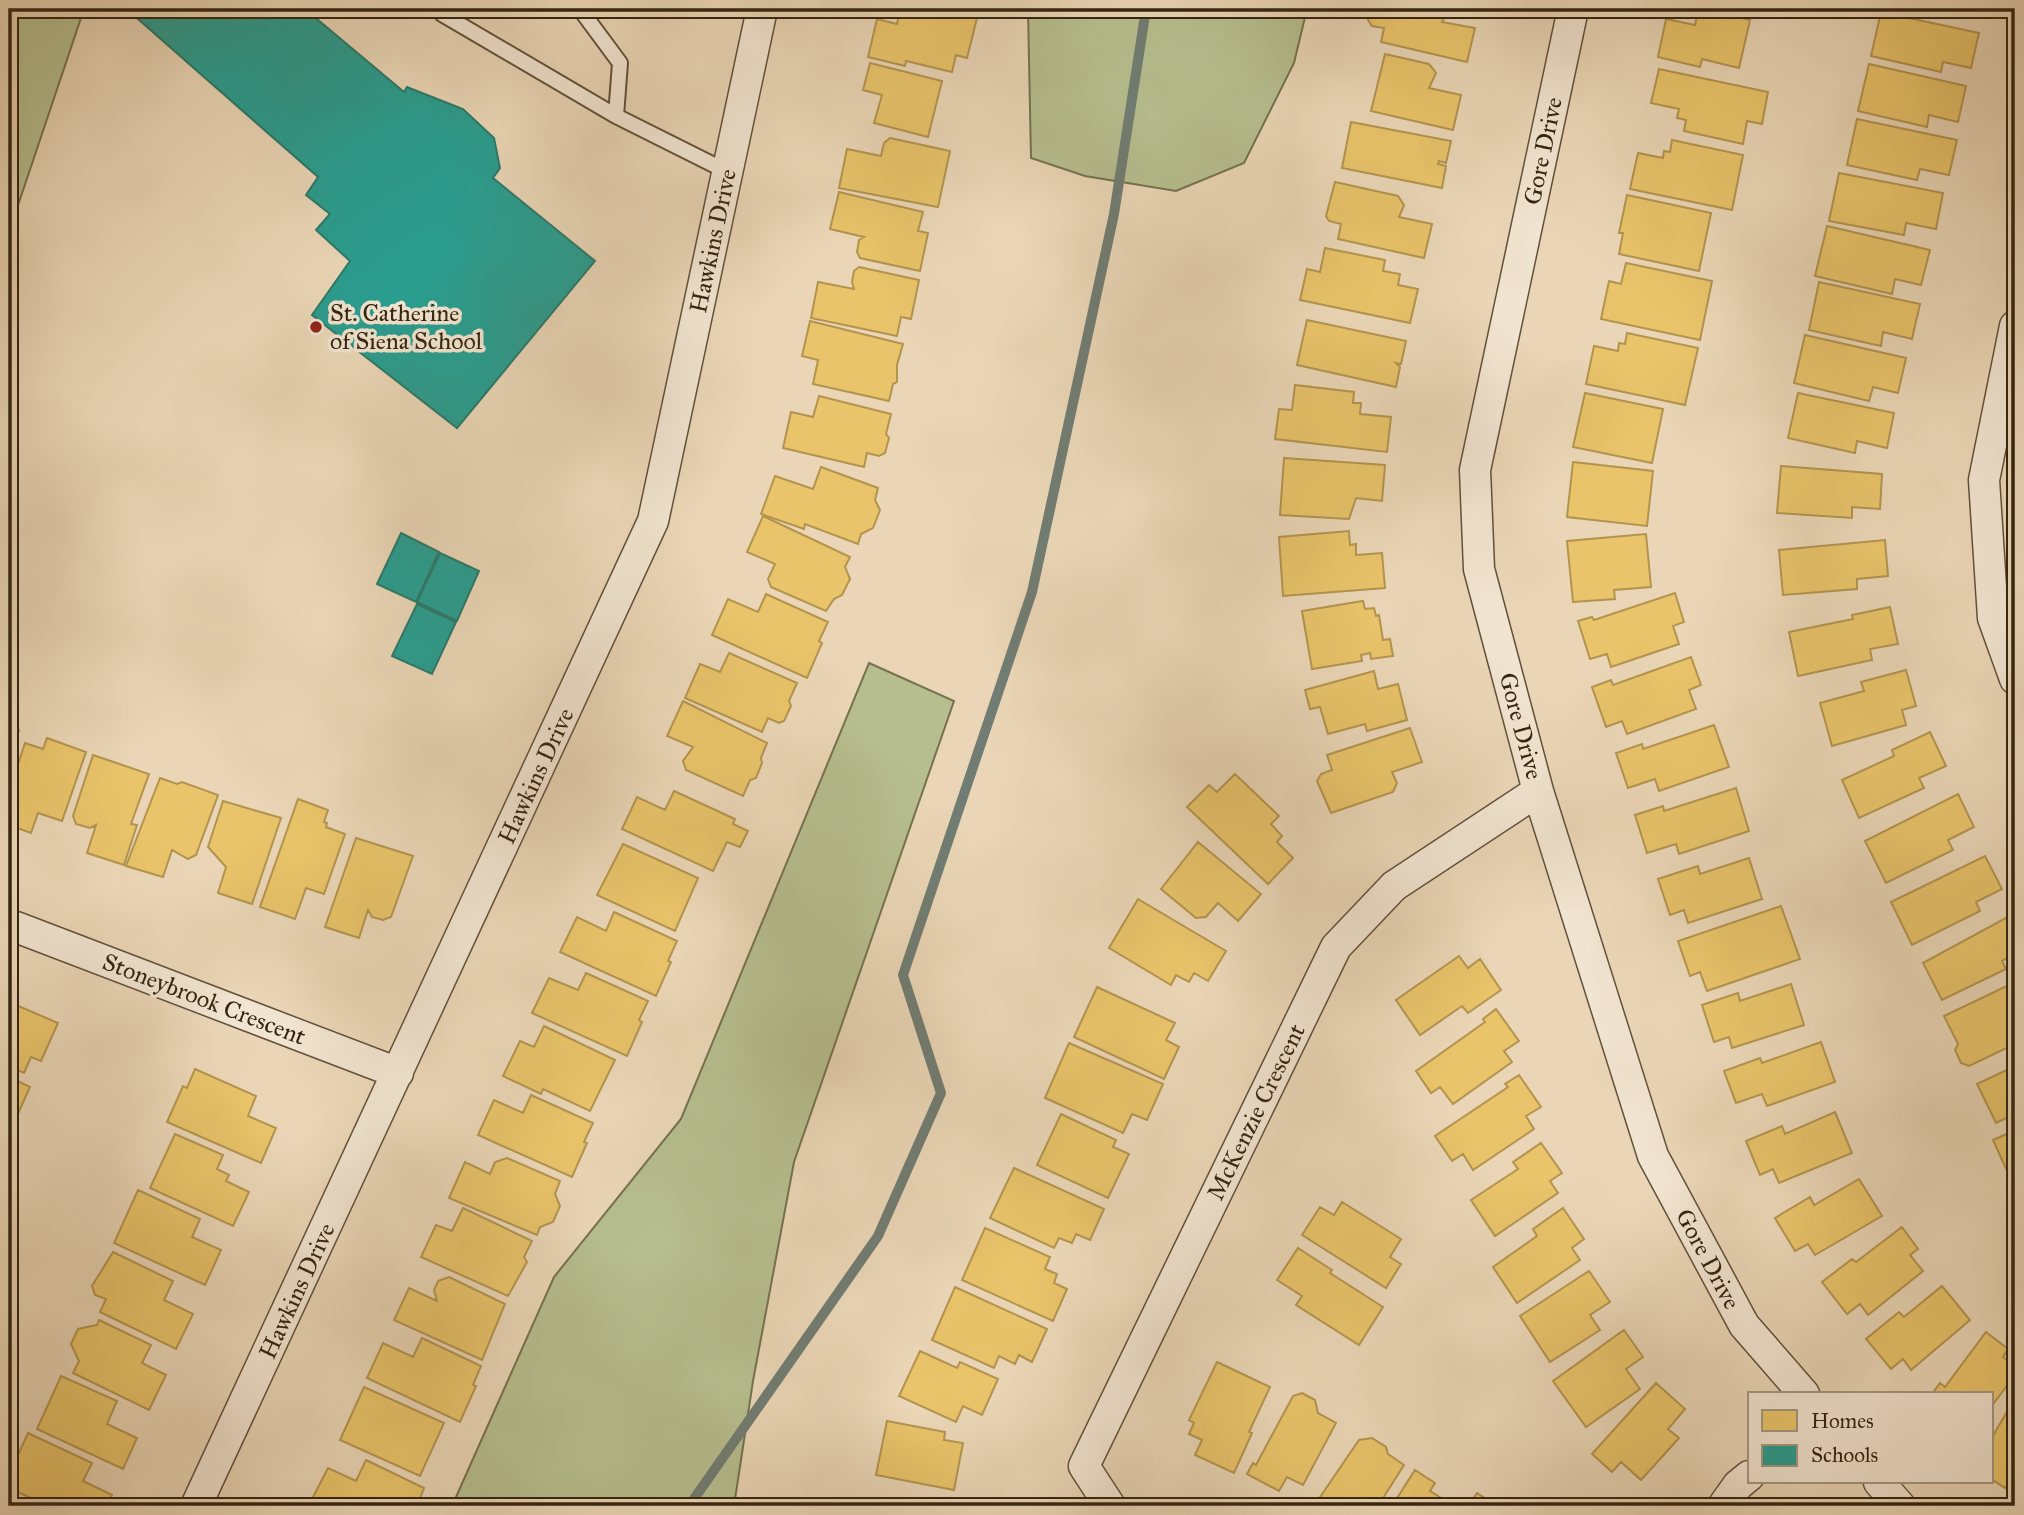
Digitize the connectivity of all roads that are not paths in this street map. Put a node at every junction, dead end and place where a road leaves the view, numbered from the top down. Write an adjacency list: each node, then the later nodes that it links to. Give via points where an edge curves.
1 (438, 9): 5 (lane)
2 (580, 9): 5 (lane, via 620,63)
3 (762, 9): 6 (street, Hawkins Drive)
4 (1573, 9): 9 (street, Gore Drive, via 1475,470 1479,569)
5 (617, 116): 6 (lane)
6 (727, 172): 11 (street, Hawkins Drive, via 653,522)
7 (2015, 326): 8 (street, via 1984,480 1993,618)
8 (2015, 679)
9 (1538, 791): 12 (street, Gore Drive, via 1653,1156 1744,1325); 16 (street, McKenzie Crescent, via 1394,886 1336,947 1084,1466)
10 (9, 927): 11 (street, Stoneybrook Crescent)
11 (398, 1073): 15 (street, Hawkins Drive)
12 (1802, 1392)
13 (1748, 1477): 17 (street)
14 (1881, 1484): 18 (street)
15 (196, 1506)
16 (1110, 1506)
17 (1723, 1506)
18 (1900, 1506)

